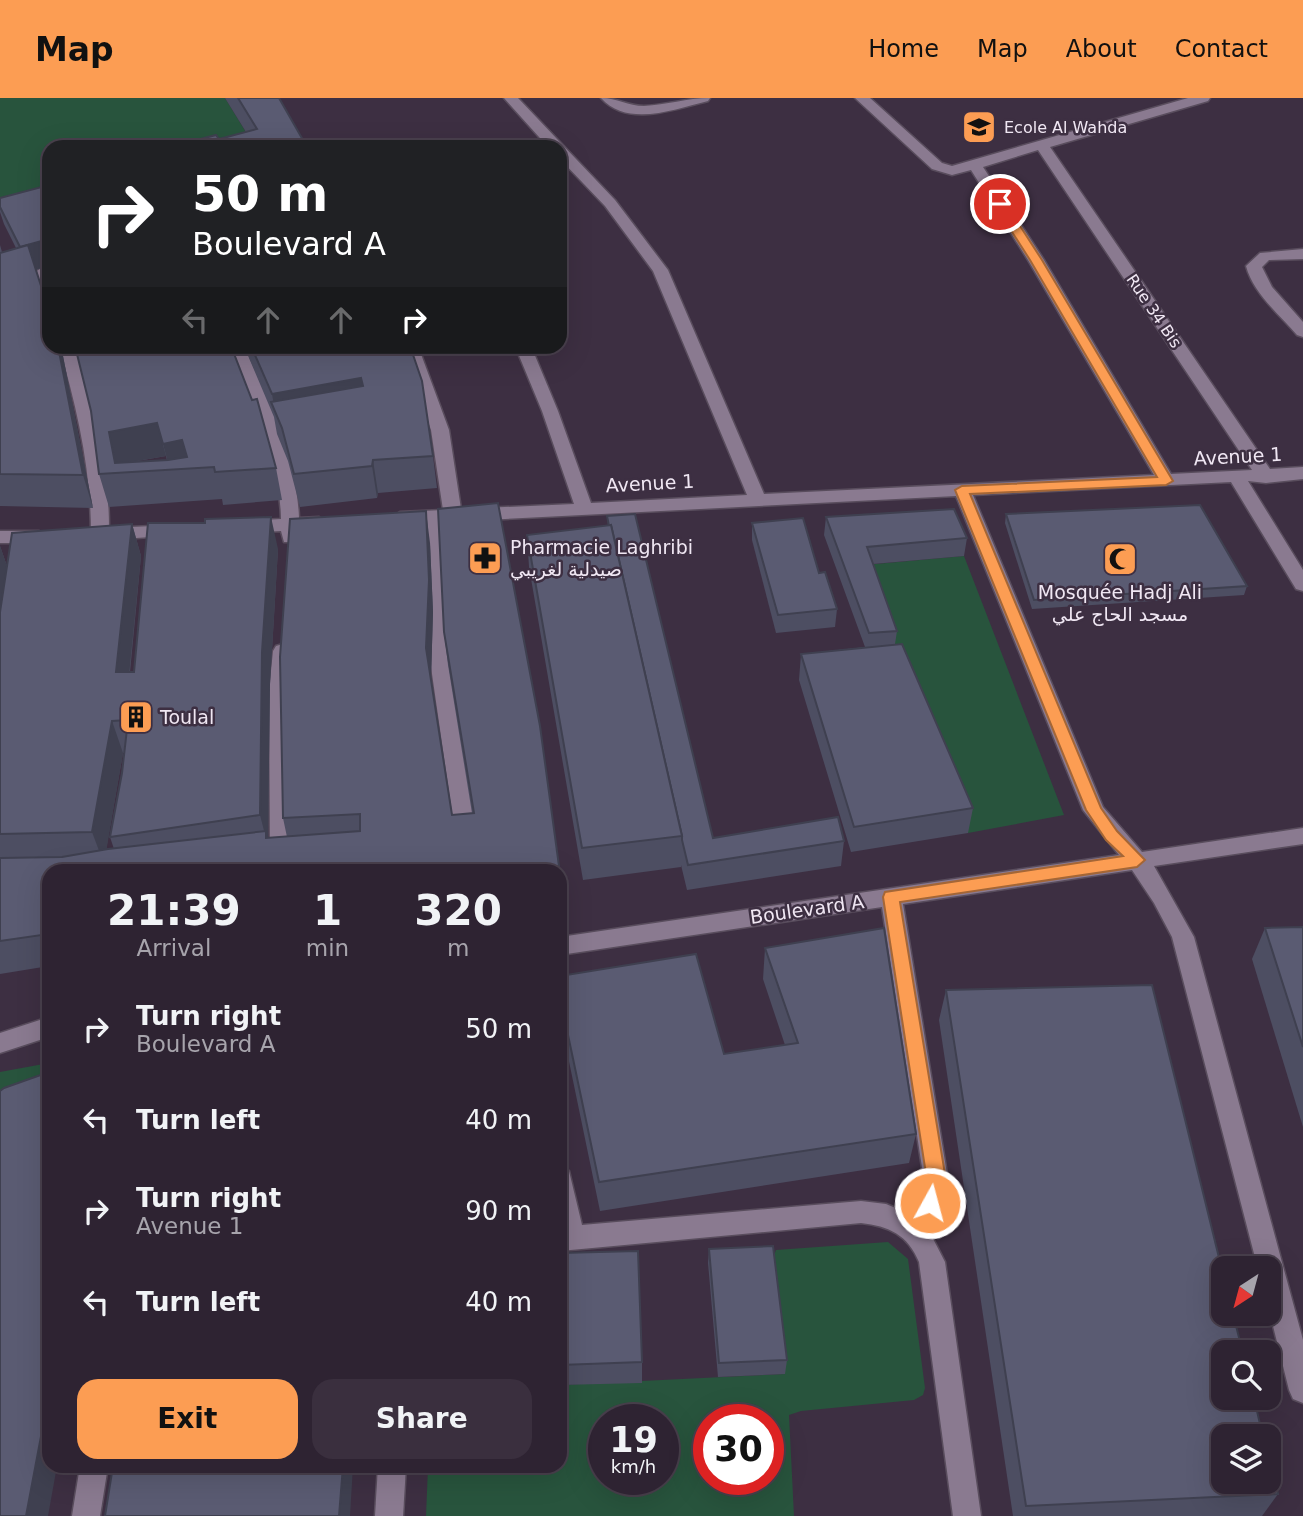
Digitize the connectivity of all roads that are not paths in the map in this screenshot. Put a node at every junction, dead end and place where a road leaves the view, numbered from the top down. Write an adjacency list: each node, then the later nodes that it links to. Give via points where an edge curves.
1 (511, 98): 6 (street)
2 (608, 98): 3 (street, via 628,111)
3 (703, 98)
4 (862, 98): 9 (street, via 937,166 952,171)
5 (1203, 98): 7 (street)
6 (550, 140)
7 (1042, 146): 9 (street); 18 (street, Rue 34 Bis)
8 (567, 158): 21 (street, via 610,203 660,270)
9 (975, 166): 19 (street)
10 (1303, 254): 11 (street, via 1265,256 1254,266)
11 (1303, 332)
12 (69, 354): 28 (street, via 93,447 101,504 94,534 152,538)
13 (239, 354): 26 (street, via 270,429 290,501)
14 (413, 354): 23 (street, via 440,430)
15 (526, 354): 22 (street)
16 (1303, 473): 18 (street, Avenue 1)
17 (1237, 477): 18 (street, Avenue 1); 19 (street, Avenue 1); 32 (street)
18 (1266, 477)
19 (1166, 481): 20 (street, Avenue 1)
20 (962, 490): 21 (street, Avenue 1); 37 (street, via 1094,810)
21 (758, 500): 22 (street, Avenue 1)
22 (584, 507): 23 (street, Avenue 1)
23 (444, 515): 24 (street, Avenue 1); 34 (street, via 441,667)
24 (383, 519)
25 (343, 522): 26 (street)
26 (290, 525): 27 (street); 31 (street)
27 (222, 528)
28 (194, 530)
29 (60, 536): 30 (street, via 20,545)
30 (0, 537)
31 (289, 552)
32 (1303, 585)
33 (285, 632): 36 (street, via 279,690)
34 (466, 833)
35 (1303, 836): 37 (street, Boulevard A)
36 (281, 855)
37 (1137, 860): 38 (street, Boulevard A); 44 (street, via 1183,937)
38 (891, 897): 39 (street, Boulevard A); 42 (street, via 936,1174 930,1203)
39 (567, 945)
40 (42, 1029): 41 (street)
41 (0, 1043)
42 (914, 1230): 43 (street, via 899,1219 861,1212); 49 (street, via 932,1262)
43 (567, 1239)
44 (1303, 1390)
45 (93, 1473): 47 (street)
46 (392, 1473): 48 (street)
47 (86, 1516)
48 (389, 1516)
49 (967, 1516)

